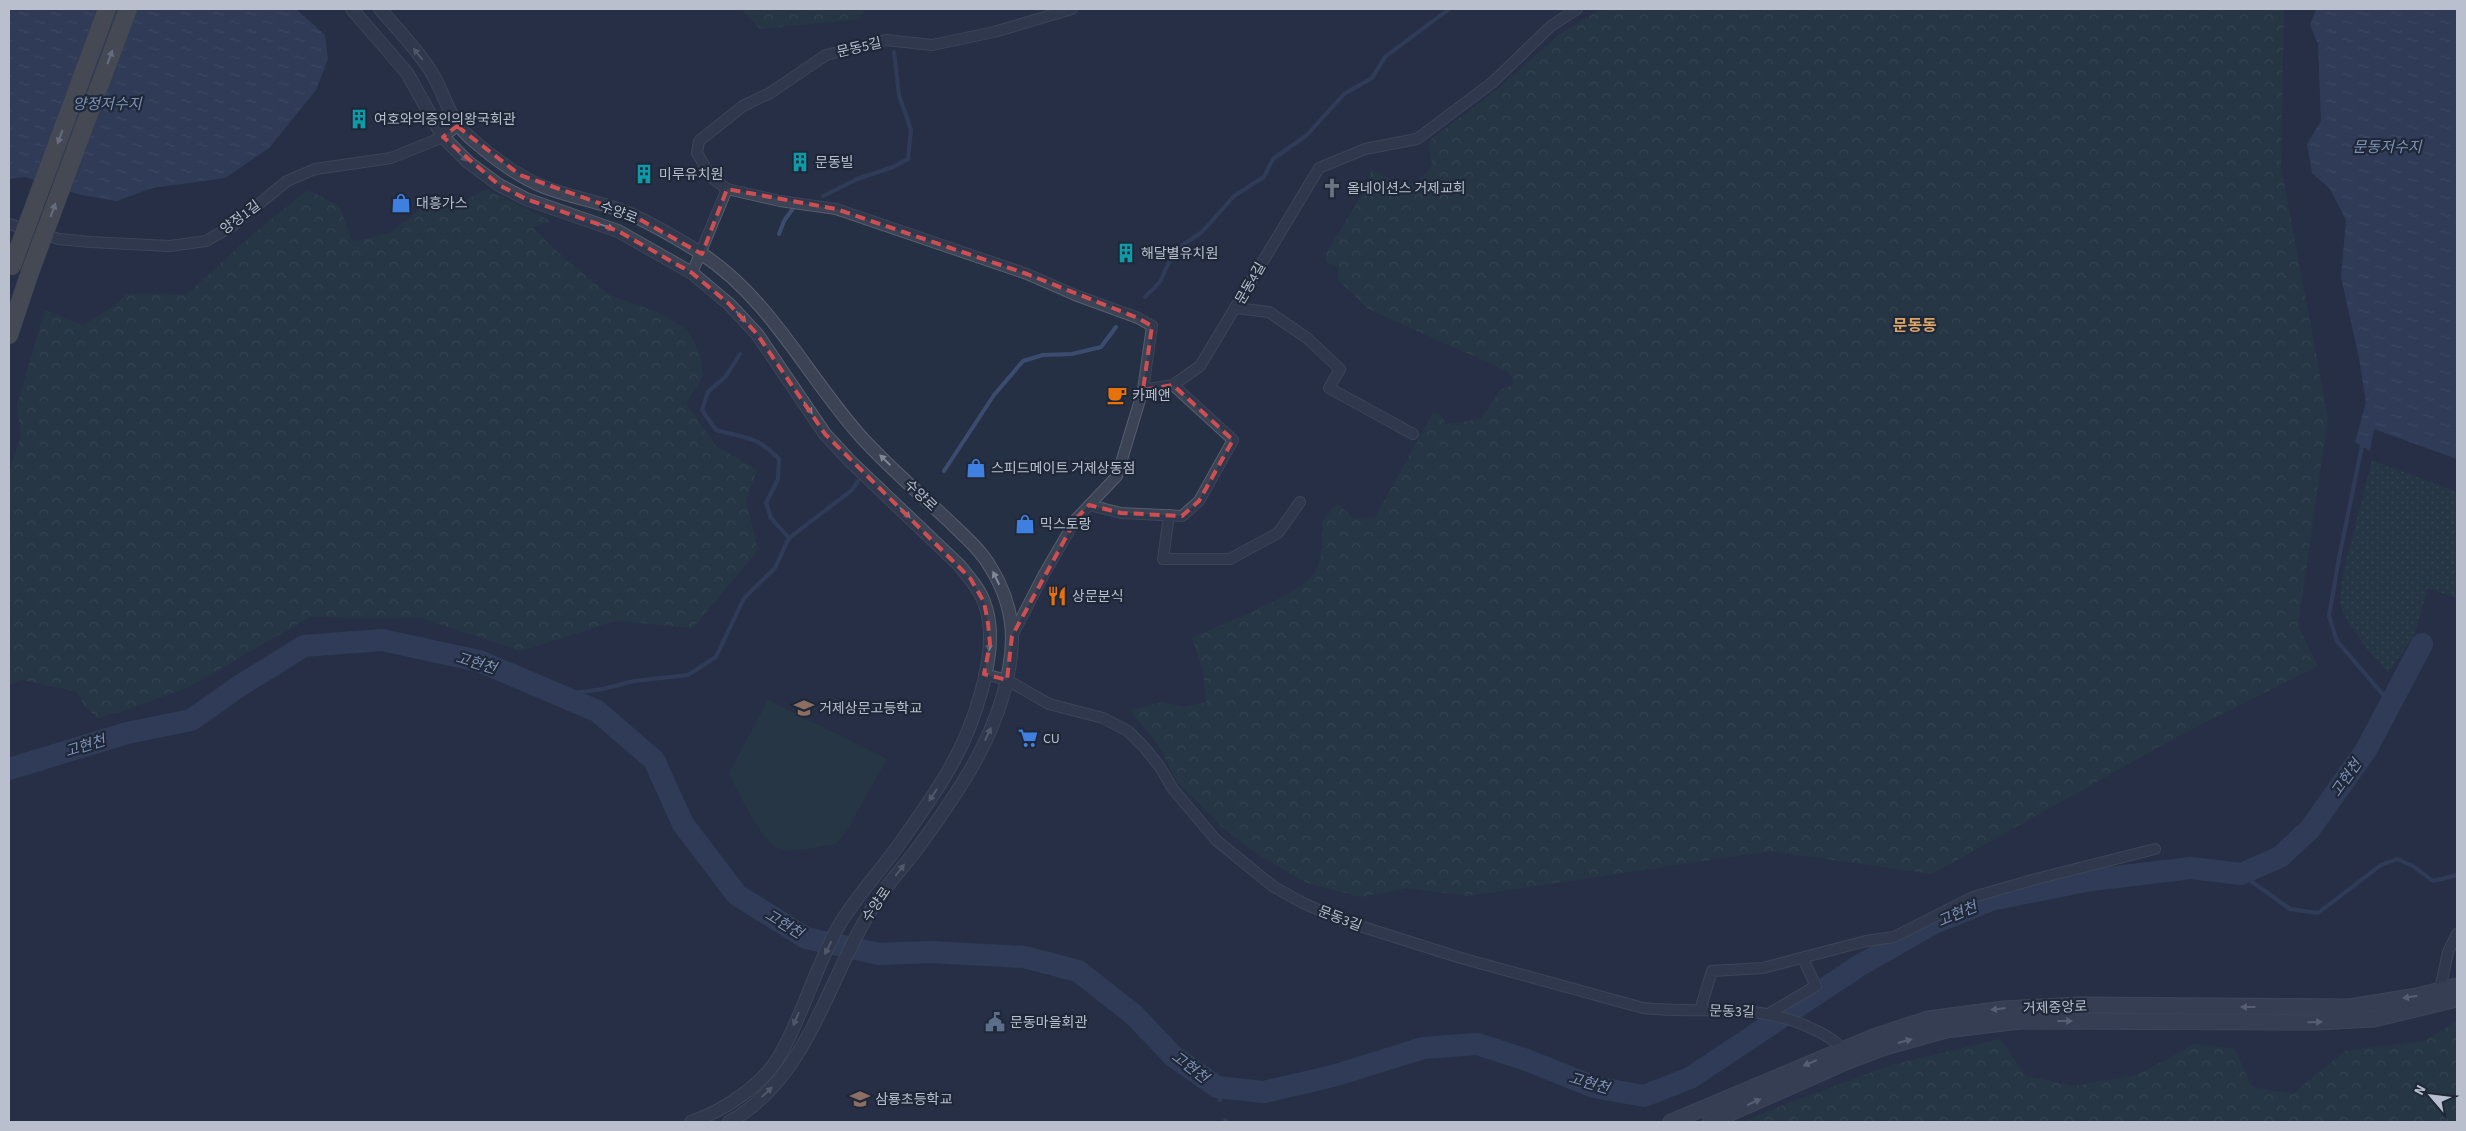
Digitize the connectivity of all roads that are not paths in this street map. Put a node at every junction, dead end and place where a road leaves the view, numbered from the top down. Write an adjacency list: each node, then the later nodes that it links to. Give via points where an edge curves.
1 (107, 9): 12 (highway, one-way to 12, bridge)
2 (128, 9): 15 (highway, one-way to 2, bridge)
3 (352, 9): 8 (street, 수양로, via 406,73)
4 (380, 9): 7 (street, 수양로, one-way to 4, via 422,57)
5 (1072, 9): 9 (street, 문동5길, via 994,32 932,45 886,40 826,55 770,93 743,106 699,141 697,153 706,169 711,177)
6 (1577, 9): 14 (street, 문동4길, via 1552,26 1493,82 1417,139 1365,149 1320,168)
7 (457, 126): 8 (street, 양정1길); 11 (street, 수양로, via 520,175 544,187 630,214)
8 (443, 137): 10 (street, 양정1길, via 392,158 316,169 286,181 232,226 206,241 170,246 90,242 59,239); 13 (street, 수양로, one-way to 13, via 498,185 526,199 618,231)
9 (728, 189): 11 (street); 17 (street, via 836,209 1028,274 1138,318 1152,326)
10 (9, 224)
11 (702, 254): 13 (street); 22 (street, 수양로, one-way to 11, via 1008,603 990,565 974,545 866,442 772,318 740,283)
12 (10, 272)
13 (692, 274): 23 (street, 수양로, one-way to 23, via 757,334 825,434 850,462 970,578 984,602 988,623 990,644)
14 (1236, 308): 16 (street, 문동4길, via 1200,366); 18 (street, via 1269,312 1307,338 1340,369 1329,388)
15 (9, 335)
16 (1173, 385): 17 (street, 문동4길); 21 (street, via 1233,440 1199,501 1182,516)
17 (1144, 390): 20 (street, via 1117,476)
18 (1413, 434)
19 (1300, 502): 21 (street, via 1278,533 1230,559 1163,558)
20 (1089, 505): 21 (street, via 1121,513); 22 (street, via 1076,519)
21 (1169, 515)
22 (1012, 636): 24 (street, 수양로)
23 (984, 674): 24 (street, 문동3길); 34 (street, 수양로, one-way to 34, via 969,727 949,771 841,922 786,1042 769,1070 728,1105)
24 (1007, 680): 31 (street, 문동3길, via 1049,704 1102,718 1128,731 1216,840 1274,887 1303,903 1344,920 1443,952 1612,1000 1668,1011); 35 (street, 수양로, one-way to 24, via 756,1102 793,1064 862,924 966,779 991,729)
25 (2155, 849): 27 (street, via 1973,897 1894,937)
26 (2457, 934): 29 (street, via 2448,952)
27 (1803, 959): 31 (street, via 1763,968 1712,971); 32 (street, via 1816,986)
28 (2457, 986): 29 (main road, 거제중앙로)
29 (2439, 998): 30 (main road, 거제중앙로); 33 (main road, 거제중앙로, via 2350,1007 2078,1006 2004,1009 1928,1019)
30 (2457, 1000)
31 (1700, 1010): 32 (street, 문동3길)
32 (1770, 1013): 33 (street, 문동3길, via 1830,1038)
33 (1845, 1055): 36 (main road, 거제중앙로, one-way to 36); 37 (main road, 거제중앙로, one-way to 33)
34 (691, 1122)
35 (729, 1122)
36 (1671, 1122)
37 (1710, 1122)

